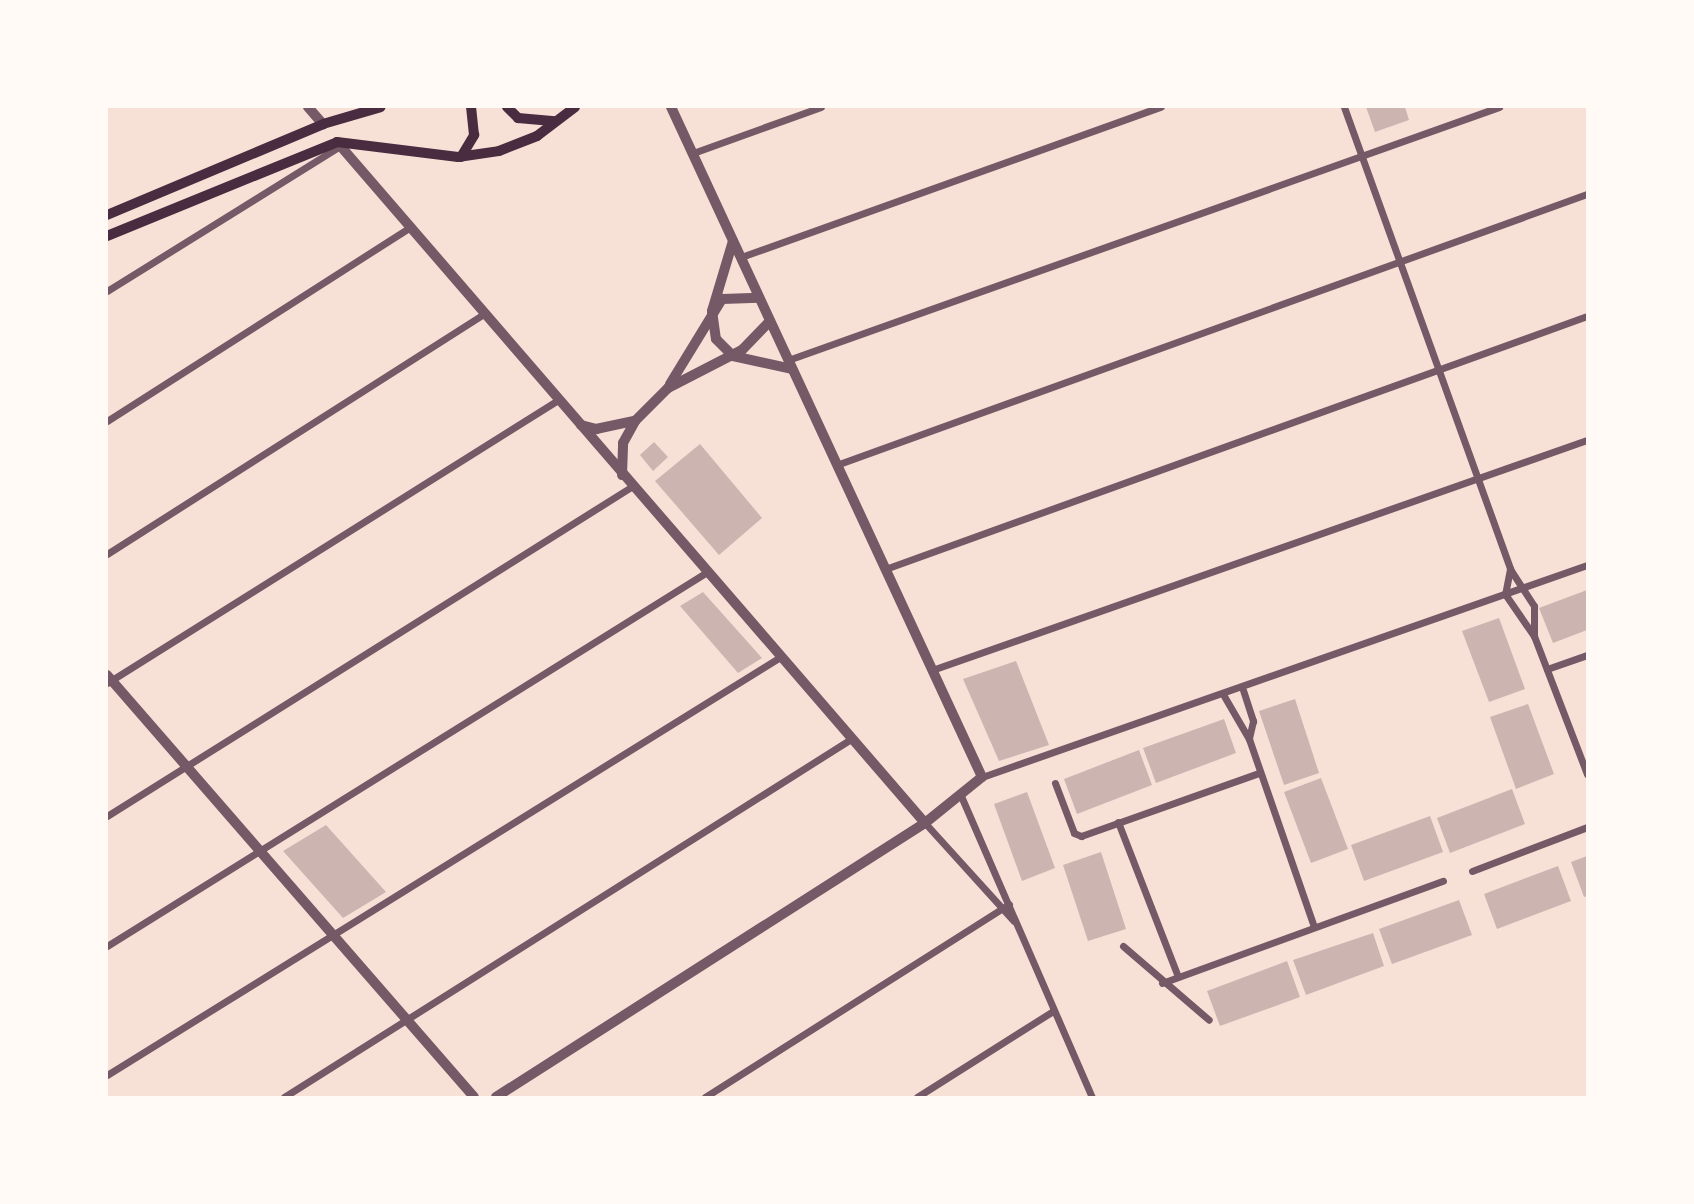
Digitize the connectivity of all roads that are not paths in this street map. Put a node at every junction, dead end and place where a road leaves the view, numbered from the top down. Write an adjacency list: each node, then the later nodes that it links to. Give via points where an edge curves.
1 (308, 107): 12 (street)
2 (381, 107): 12 (main road)
3 (471, 107): 16 (main road, via 474,135)
4 (508, 107): 11 (main road, via 518,118)
5 (575, 107): 11 (main road)
6 (671, 107): 14 (street)
7 (821, 107): 14 (street)
8 (1161, 107): 22 (street)
9 (1344, 107): 15 (street)
10 (1499, 107): 15 (street)
11 (556, 121): 16 (main road, via 499,151)
12 (323, 124): 18 (main road)
13 (338, 144): 16 (main road); 19 (street); 20 (main road); 24 (street)
14 (693, 153): 21 (street)
15 (1362, 155): 23 (street); 31 (street)
16 (461, 157)
17 (1587, 194): 23 (street)
18 (107, 215)
19 (407, 229): 27 (street); 35 (street)
20 (107, 236)
21 (733, 240): 22 (street); 26 (street)
22 (741, 257): 25 (street)
23 (1402, 261): 32 (street); 39 (street)
24 (107, 291)
25 (759, 298): 26 (street, via 728,296); 29 (street)
26 (712, 311): 30 (street, via 716,339); 33 (street)
27 (482, 315): 34 (street); 43 (street)
28 (1587, 316): 32 (street)
29 (770, 321): 30 (street); 31 (street)
30 (733, 356): 31 (street); 33 (street)
31 (790, 364): 39 (street)
32 (1441, 369): 41 (street); 45 (street)
33 (668, 387): 36 (street)
34 (558, 400): 37 (street); 55 (street)
35 (107, 421)
36 (635, 421): 37 (street, via 596,429); 40 (street, via 623,443)
37 (580, 425): 40 (street)
38 (1587, 440): 41 (street)
39 (839, 464): 45 (street)
40 (622, 475): 42 (street)
41 (1479, 478): 46 (street); 54 (street)
42 (631, 487): 47 (street); 60 (street)
43 (107, 554)
44 (1587, 565): 48 (street)
45 (888, 568): 54 (street)
46 (1510, 569): 48 (street); 49 (street)
47 (707, 572): 52 (street); 70 (street)
48 (1526, 587): 49 (street); 50 (street, via 1536,615)
49 (1505, 594): 50 (street); 56 (street)
50 (1534, 636): 53 (street)
51 (1587, 654): 53 (street)
52 (780, 657): 58 (street); 75 (street)
53 (1547, 669): 62 (street)
54 (932, 670): 63 (street)
55 (108, 679): 60 (street)
56 (1243, 690): 57 (street); 59 (street, via 1253,721)
57 (1224, 696): 59 (street); 63 (street)
58 (851, 739): 68 (street); 82 (street)
59 (1249, 739): 61 (street)
60 (187, 768): 66 (street); 70 (street)
61 (1259, 773): 67 (street); 74 (street)
62 (1587, 774)
63 (982, 777): 65 (street)
64 (1055, 783): 67 (street, via 1077,836)
65 (961, 796): 68 (street); 73 (street)
66 (107, 816)
67 (1118, 822): 78 (street)
68 (925, 823): 73 (street); 86 (street)
69 (1587, 827): 71 (street)
70 (261, 854): 75 (street); 76 (street)
71 (1472, 871)
72 (1443, 881): 74 (street)
73 (1006, 907): 80 (street); 87 (street)
74 (1314, 927): 78 (street)
75 (335, 938): 82 (street); 83 (street)
76 (107, 946)
77 (1123, 946): 79 (street)
78 (1178, 977): 79 (street)
79 (1162, 983): 81 (street)
80 (1053, 1011): 88 (street); 89 (street)
81 (1209, 1020)
82 (410, 1023): 84 (street); 85 (street)
83 (107, 1074)
84 (284, 1097)
85 (474, 1097)
86 (495, 1097)
87 (705, 1097)
88 (917, 1097)
89 (1092, 1097)

